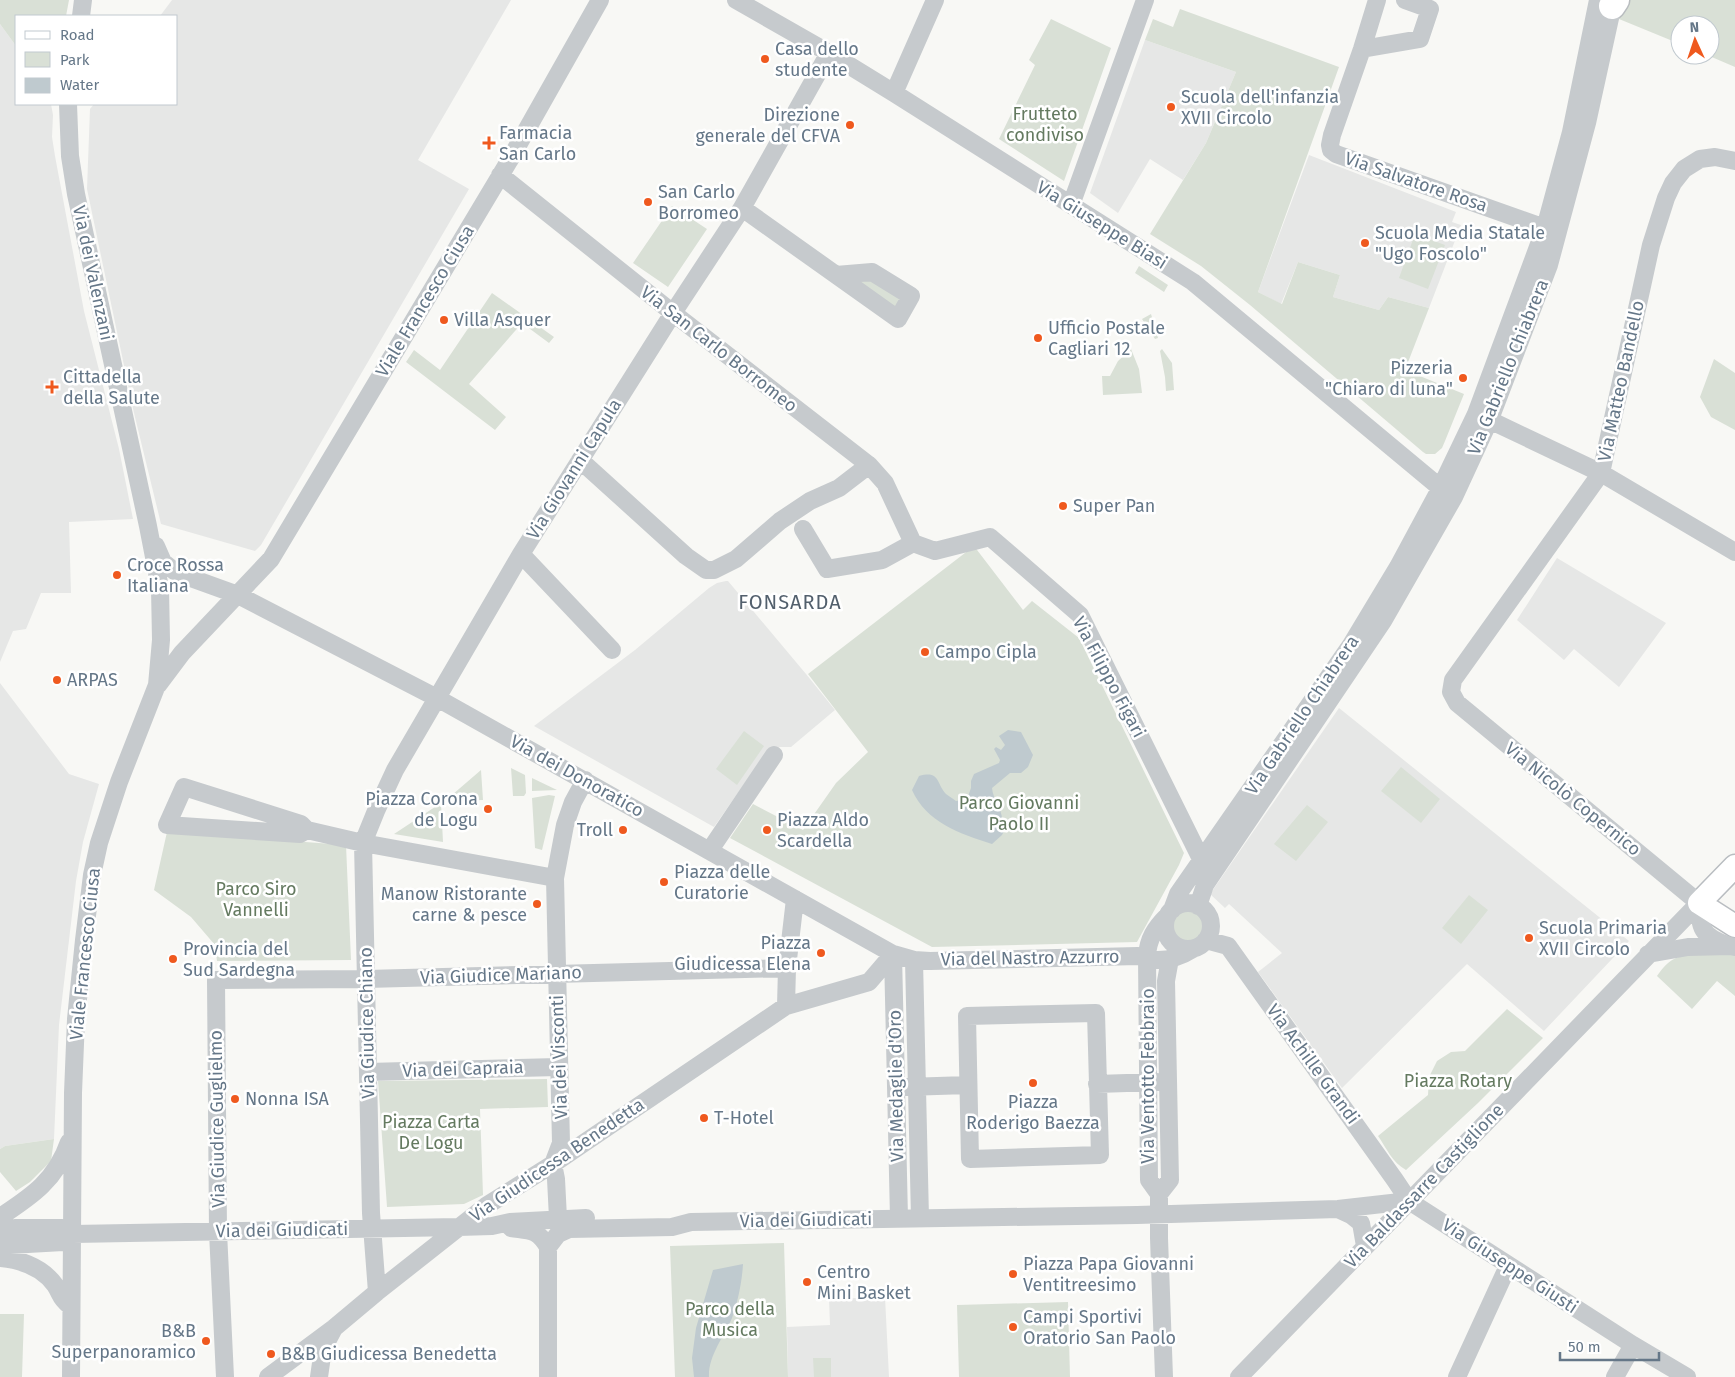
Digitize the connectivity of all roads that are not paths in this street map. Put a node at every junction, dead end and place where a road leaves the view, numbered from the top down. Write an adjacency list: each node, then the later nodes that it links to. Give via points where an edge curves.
1 (84, 0): 10 (street)
2 (600, 0): 16 (street, Viale Francesco Ciusa)
3 (736, 0): 12 (street, Via Giuseppe Biasi)
4 (935, 0): 13 (street)
5 (1145, 0): 17 (street)
6 (1377, 0): 11 (street, Via Salvatore Rosa)
7 (1405, 0): 9 (street)
8 (1610, 2): 19 (street, Via Gabriello Chiabrera); 22 (street, Via Gabriello Chiabrera, via 1587,123 1549,265)
9 (1432, 5): 11 (street, via 1420,39)
10 (81, 15)
11 (1362, 49): 19 (street, Via Salvatore Rosa, via 1332,135 1331,150)
12 (830, 53): 13 (street, Via Giuseppe Biasi); 18 (street, Via Giovanni Capula)
13 (894, 93): 17 (street, Via Giuseppe Biasi)
14 (68, 105): 27 (street, Via dei Valenzani, via 70,156 76,194)
15 (1735, 161): 25 (street, Via Matteo Bandello, via 1715,156 1700,159 1684,169 1666,198 1651,244)
16 (500, 175): 21 (street, Via San Carlo Borromeo); 33 (street, Viale Francesco Ciusa, via 271,559)
17 (1071, 205): 26 (street, Via Giuseppe Biasi, via 1193,282)
18 (742, 208): 20 (street); 21 (street, Via Giovanni Capula)
19 (1545, 228): 22 (street, Via Gabriello Chiabrera)
20 (836, 275)
21 (673, 313): 23 (street, Via Giovanni Capula); 24 (street, Via San Carlo Borromeo)
22 (1483, 416): 25 (street); 26 (street, Via Gabriello Chiabrera)
23 (580, 460): 24 (street, via 686,556 706,570 714,570 736,559 780,521 810,501 839,488); 31 (street, Via Giovanni Capula)
24 (870, 465): 29 (street, Via San Carlo Borromeo, via 885,483)
25 (1601, 473): 30 (street); 36 (street, Via Matteo Bandello, via 1453,680)
26 (1446, 494): 43 (street, Via Gabriello Chiabrera, via 1351,644); 48 (street, Via Gabriello Chiabrera, via 1383,621 1205,885)
27 (148, 526): 32 (street, Via dei Valenzani); 33 (street, via 163,562 177,573)
28 (803, 529): 29 (street, via 827,569 882,560)
29 (913, 543): 43 (street, Via Filippo Figari, via 935,551 990,537 1080,615)
30 (1735, 552)
31 (520, 554): 34 (street); 37 (street, Via Giovanni Capula)
32 (160, 588): 35 (street, Viale Francesco Ciusa)
33 (238, 595): 35 (street, Viale Francesco Ciusa, via 182,653); 37 (street, Via dei Donoratico)
34 (612, 650)
35 (158, 685): 72 (street, Viale Francesco Ciusa, via 106,817 95,863 76,1019)
36 (1451, 692): 47 (street, Via Nicolò Copernico, via 1457,703)
37 (437, 698): 39 (street, Via dei Donoratico); 41 (street, Via Giovanni Capula, via 395,770)
38 (774, 756): 42 (street)
39 (584, 780): 42 (street, Via dei Donoratico); 45 (street, Via dei Visconti, via 565,825)
40 (306, 830): 40 (street, via 301,824 184,788 167,825 300,834); 41 (street)
41 (363, 843): 45 (street); 59 (street, Via Giudice Chiano)
42 (710, 850): 46 (street, Via dei Donoratico)
43 (1202, 861): 49 (street, Via Gabriello Chiabrera, via 1178,894)
44 (1735, 866): 47 (main road, Via Baldassarre Castiglione)
45 (555, 878): 58 (street, Via dei Visconti)
46 (795, 899): 52 (street, Via dei Donoratico); 57 (street)
47 (1699, 903): 50 (main road); 53 (street, Via Baldassarre Castiglione)
48 (1198, 906): 49 (street, via 1183,904); 51 (street, via 1210,920 1210,934)
49 (1170, 913): 51 (street, via 1165,927 1171,942 1179,948); 54 (street, Via Gabriello Chiabrera, via 1157,926 1148,943)
50 (1733, 940): 53 (street)
51 (1200, 944): 55 (street, via 1181,957); 77 (street, Via Achille Grandi, via 1228,946)
52 (893, 954): 56 (street, Via dei Donoratico); 61 (street); 62 (street, Via Medaglie d'Oro)
53 (1648, 954): 77 (street, Via Baldassarre Castiglione)
54 (1146, 956): 55 (street, Via del Nastro Azzurro, via 1156,960); 56 (street, Via del Nastro Azzurro); 67 (street, Via Ventotto Febbraio)
55 (1170, 959): 66 (street, Via Ventotto Febbraio, via 1166,981)
56 (914, 960): 71 (street, Via Medaglie d'Oro)
57 (787, 968): 58 (street, Via Giudice Mariano); 63 (street)
58 (556, 973): 59 (street, Via Giudice Mariano); 64 (street, Via dei Visconti)
59 (366, 979): 60 (street, Via Giudice Mariano); 65 (street, Via Giudice Chiano)
60 (216, 980): 89 (street, Via Giudice Guglielmo)
61 (869, 982): 62 (street, Via Giudicessa Benedetta); 63 (street, Via Giudicessa Benedetta)
62 (894, 985): 70 (street, Via Medaglie d'Oro)
63 (786, 1006): 75 (street, Via Giudicessa Benedetta)
64 (558, 1067): 65 (street, Via dei Capraia); 75 (street, Via dei Visconti, via 561,1142)
65 (368, 1072): 87 (street, Via Giudice Chiano)
66 (1168, 1081): 67 (street); 76 (street, Via Ventotto Febbraio, via 1170,1180)
67 (1147, 1082): 68 (street); 76 (street, Via Ventotto Febbraio, via 1149,1180)
68 (1098, 1084): 69 (street, via 1096,1013 967,1016); 69 (street, via 1100,1154 970,1158)
69 (968, 1085): 71 (street)
70 (896, 1087): 71 (street); 73 (street, Via Medaglie d'Oro)
71 (917, 1087): 74 (street, Via Medaglie d'Oro)
72 (72, 1135): 80 (street, via 64,1158 52,1176); 90 (street, Viale Francesco Ciusa)
73 (898, 1142): 74 (street); 82 (street, Via Medaglie d'Oro)
74 (918, 1142): 83 (street, Via Medaglie d'Oro)
75 (553, 1164): 81 (street, Via dei Visconti); 86 (street, Via Giudicessa Benedetta)
76 (1159, 1194): 79 (street, Via Ventotto Febbraio)
77 (1409, 1201): 78 (street); 91 (street, Via Baldassarre Castiglione); 95 (street, Via Giuseppe Giusti)
78 (1338, 1209): 79 (street); 91 (street, via 1361,1223)
79 (1159, 1214): 83 (street); 100 (street, Via Ventotto Febbraio)
80 (0, 1217)
81 (558, 1218): 84 (street, Via dei Giudicati, via 673,1217); 85 (street, Via dei Giudicati)
82 (899, 1218): 83 (street, Via dei Giudicati); 84 (street, Via dei Giudicati)
83 (920, 1218)
84 (691, 1222): 92 (street, Via dei Giudicati, via 672,1227 570,1229 558,1234)
85 (492, 1226): 86 (street, Via dei Giudicati); 92 (street, Via dei Giudicati, via 535,1232)
86 (458, 1227): 87 (street, Via dei Giudicati); 96 (street, Via Giudicessa Benedetta)
87 (372, 1229): 89 (street, Via dei Giudicati); 96 (street, Via Giudice Chiano)
88 (0, 1231): 90 (street, via 62,1228)
89 (218, 1232): 90 (street, Via dei Giudicati); 102 (street, Via Giudice Guglielmo)
90 (73, 1234): 93 (street, via 63,1242 10,1245); 97 (street, Viale Francesco Ciusa)
91 (1365, 1246): 107 (street, Via Baldassarre Castiglione)
92 (548, 1247): 106 (street)
93 (0, 1250)
94 (0, 1258): 97 (street, via 37,1268 47,1275 61,1299)
95 (1508, 1266): 99 (street, Via Giuseppe Giusti); 108 (street)
96 (377, 1292): 98 (street, Via Giudicessa Benedetta)
97 (71, 1307): 101 (street, Viale Francesco Ciusa)
98 (334, 1328): 103 (street, Via Giudicessa Benedetta); 105 (street, via 323,1348)
99 (1632, 1345): 109 (street); 110 (street, Via Giuseppe Giusti)
100 (1167, 1372)
101 (71, 1377)
102 (225, 1377)
103 (268, 1377): 104 (street)
104 (287, 1377)
105 (319, 1377)
106 (548, 1377)
107 (1238, 1377)
108 (1457, 1377)
109 (1614, 1377)
110 (1687, 1377)

